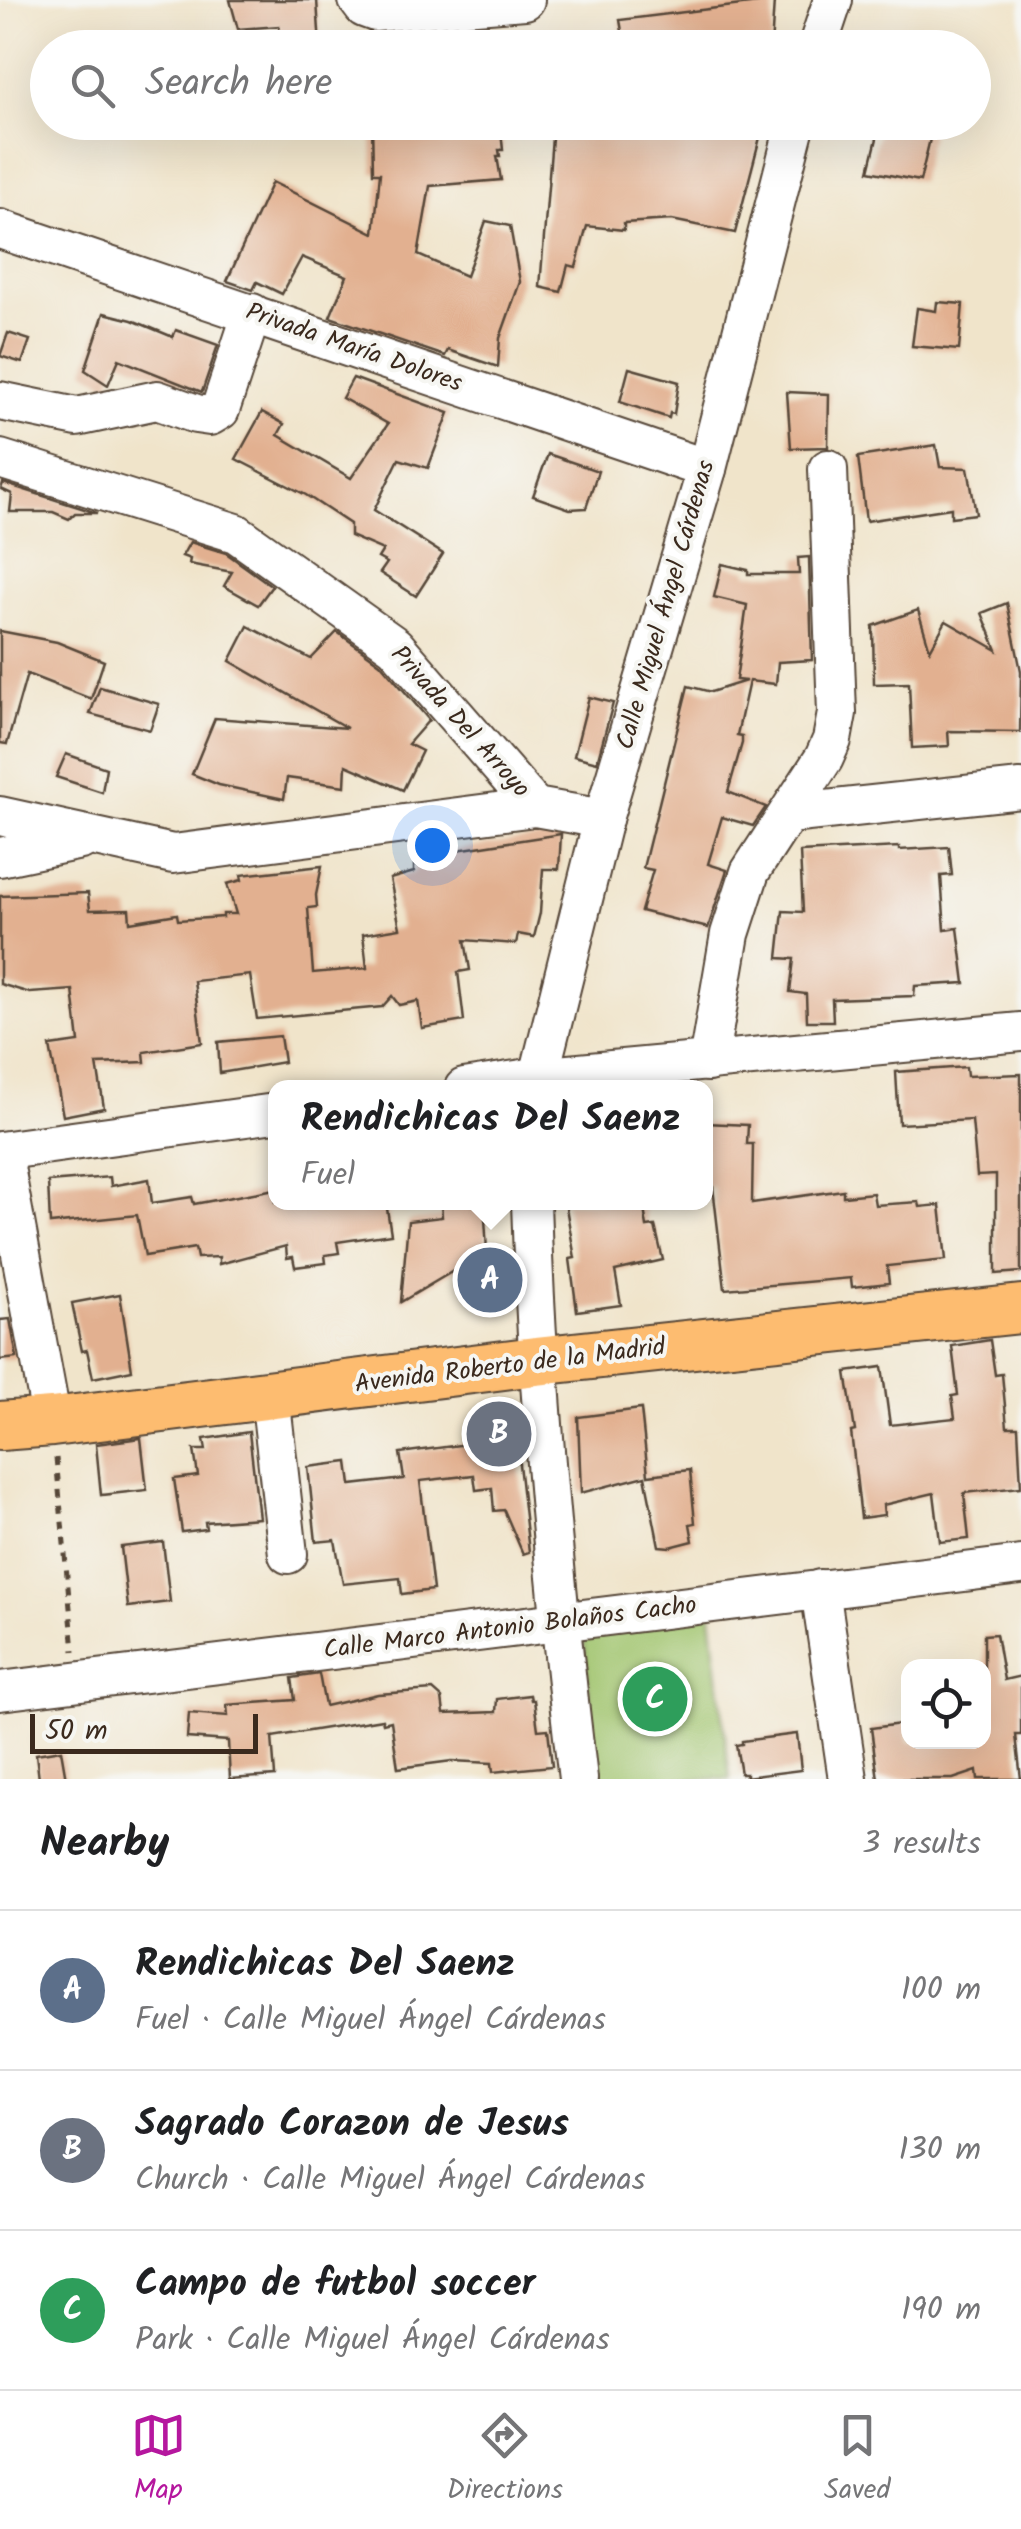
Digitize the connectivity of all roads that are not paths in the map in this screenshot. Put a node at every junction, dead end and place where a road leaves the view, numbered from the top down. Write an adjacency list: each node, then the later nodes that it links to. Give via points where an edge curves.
1 (358, 0): 2 (street, via 375,12)
2 (525, 0)
3 (833, 0): 4 (street)
4 (823, 30)
5 (791, 140): 10 (street, Calle Miguel Ángel Cárdenas)
6 (0, 229): 7 (street, Privada María Dolores)
7 (252, 313): 8 (street, via 220,410 210,416 157,400 77,416); 10 (street, Privada María Dolores)
8 (0, 401)
9 (0, 460): 13 (street, Privada Del Arroyo, via 236,533 394,646)
10 (708, 469): 16 (street, Calle Miguel Ángel Cárdenas)
11 (828, 469): 14 (street, via 837,713 824,758)
12 (1021, 789): 14 (street)
13 (536, 807): 16 (street, Privada Del Arroyo); 17 (street, via 174,854)
14 (789, 814): 20 (street, via 750,872 730,934)
15 (0, 816): 17 (street)
16 (603, 819): 21 (street, Calle Miguel Ángel Cárdenas)
17 (96, 837): 18 (street)
18 (0, 857)
19 (1021, 1032): 20 (street)
20 (708, 1062): 22 (street)
21 (537, 1080)
22 (553, 1080)
23 (268, 1115): 24 (street)
24 (1, 1151): 29 (street)
25 (530, 1210): 27 (street)
26 (1021, 1309): 27 (main road, Avenida Roberto de la Madrid)
27 (536, 1362): 28 (main road, Avenida Roberto de la Madrid); 34 (street)
28 (270, 1395): 29 (main road, Avenida Roberto de la Madrid); 31 (street)
29 (52, 1422): 30 (main road, Avenida Roberto de la Madrid)
30 (0, 1426)
31 (288, 1554)
32 (1021, 1565): 33 (street, Calle Marco Antonio Bolaños Cacho)
33 (820, 1589): 34 (street, Calle Marco Antonio Bolaños Cacho); 37 (street)
34 (559, 1621): 35 (street, Calle Marco Antonio Bolaños Cacho); 36 (street)
35 (0, 1691)
36 (578, 1779)
37 (848, 1779)

